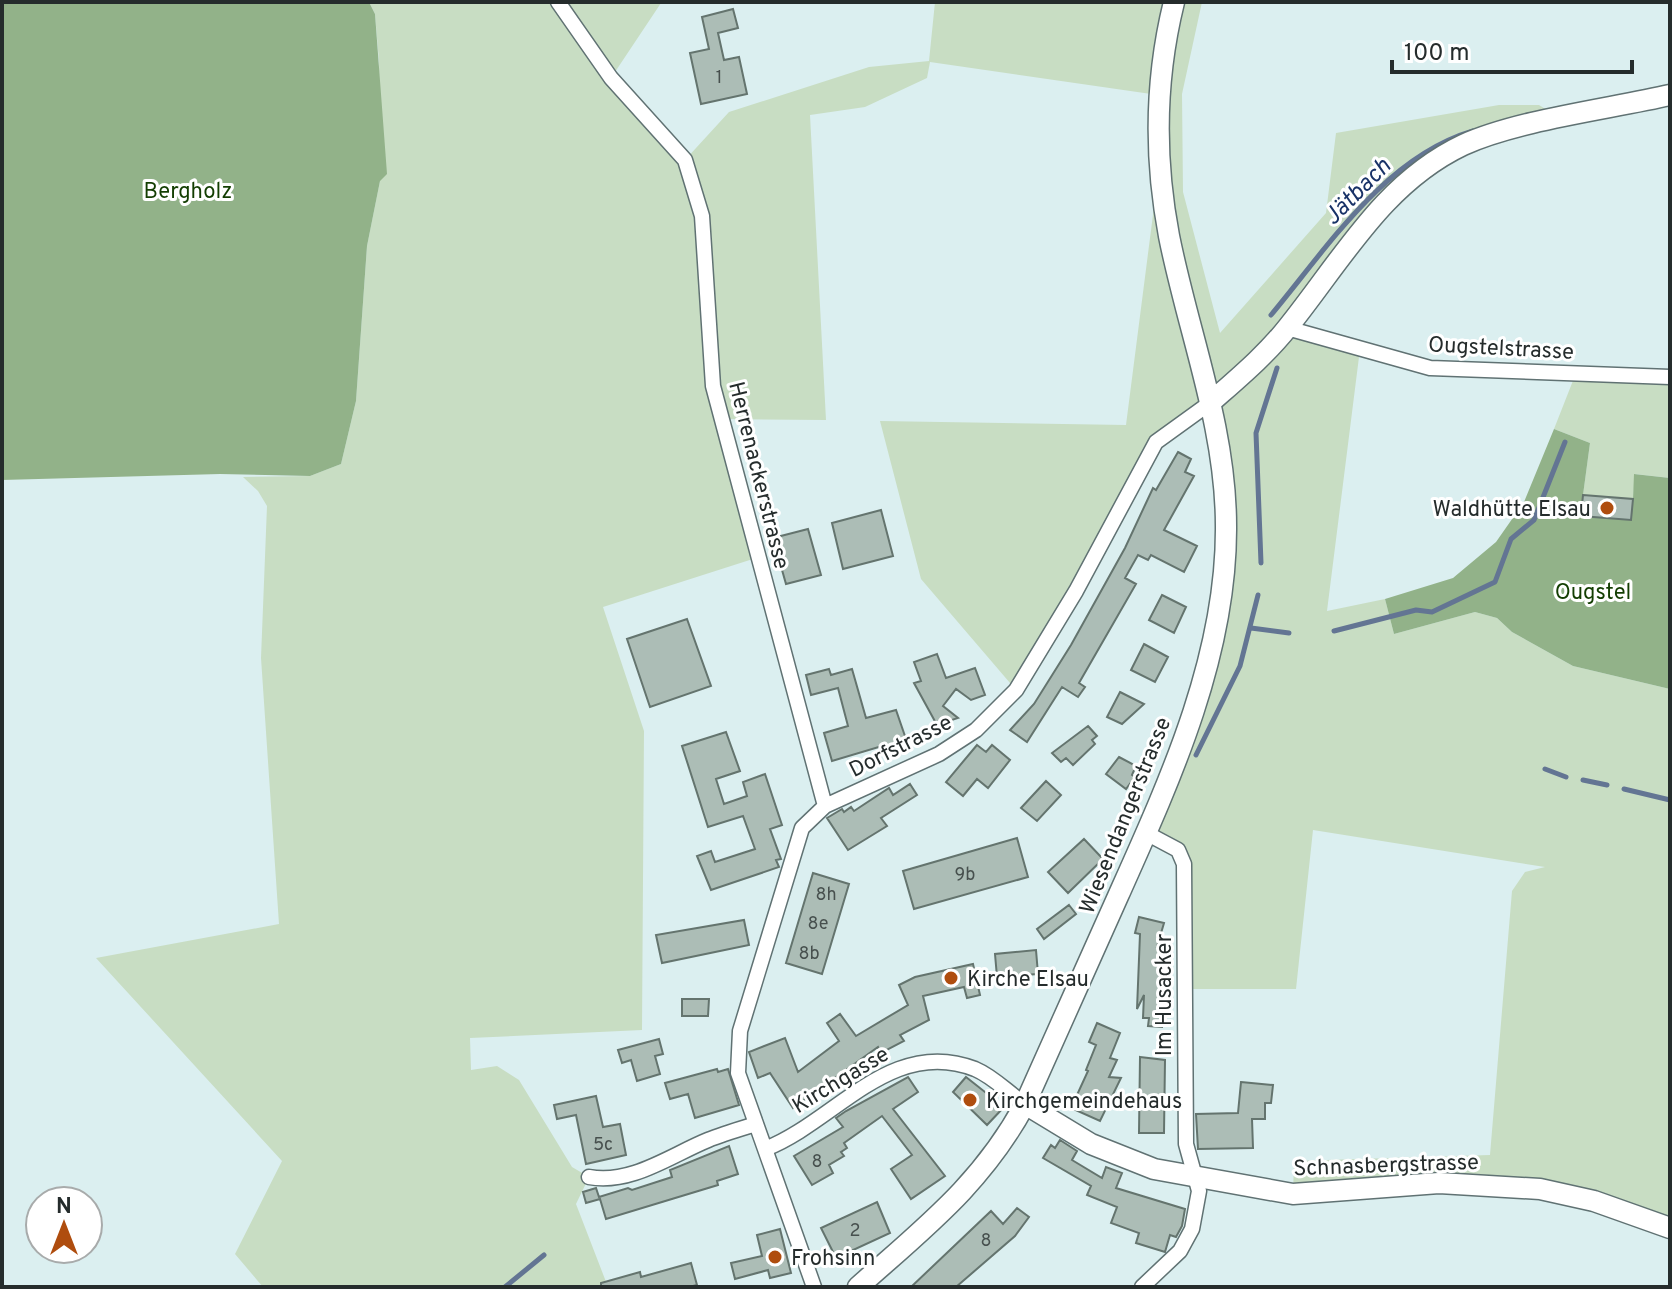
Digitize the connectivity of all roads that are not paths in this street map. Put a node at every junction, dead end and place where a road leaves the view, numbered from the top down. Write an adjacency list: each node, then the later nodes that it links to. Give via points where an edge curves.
1 (558, 2): 7 (street, Herrenackerstrasse, via 611,78 685,160 702,216 713,386)
2 (1174, 2): 6 (main road, Wiesendangerstrasse, via 1158,95 1159,168 1169,236)
3 (1670, 95): 4 (main road, via 1517,128 1464,145 1405,181 1363,226)
4 (1287, 328): 5 (street, Ougstelstrasse, via 1430,368); 6 (main road)
5 (1670, 377)
6 (1210, 403): 7 (street, Dorfstrasse, via 1156,442 1016,690 976,730 939,754); 8 (main road, Wiesendangerstrasse, via 1226,525 1224,578 1195,703)
7 (825, 806): 10 (street, Dorfstrasse, via 802,828 740,1031 738,1073)
8 (1146, 833): 9 (main road, Wiesendangerstrasse); 12 (street, Im Husacker, via 1178,850 1184,864 1186,1144)
9 (1025, 1104): 11 (street, Kirchgasse, via 976,1069 950,1063 902,1066); 12 (main road, Schnasbergstrasse, via 1091,1144 1154,1169); 16 (main road, Wiesendangerstrasse, via 1003,1144 964,1192)
10 (756, 1124): 11 (street, Dorfstrasse); 13 (street, via 707,1140 653,1167 603,1179)
11 (765, 1149): 15 (street, Dorfstrasse)
12 (1195, 1175): 14 (main road, Schnasbergstrasse, via 1293,1194 1439,1183 1514,1186 1594,1201); 17 (street, Im Husacker, via 1199,1191 1192,1229 1180,1251)
13 (589, 1177)
14 (1670, 1228)
15 (814, 1287)
16 (858, 1287)
17 (1142, 1287)

